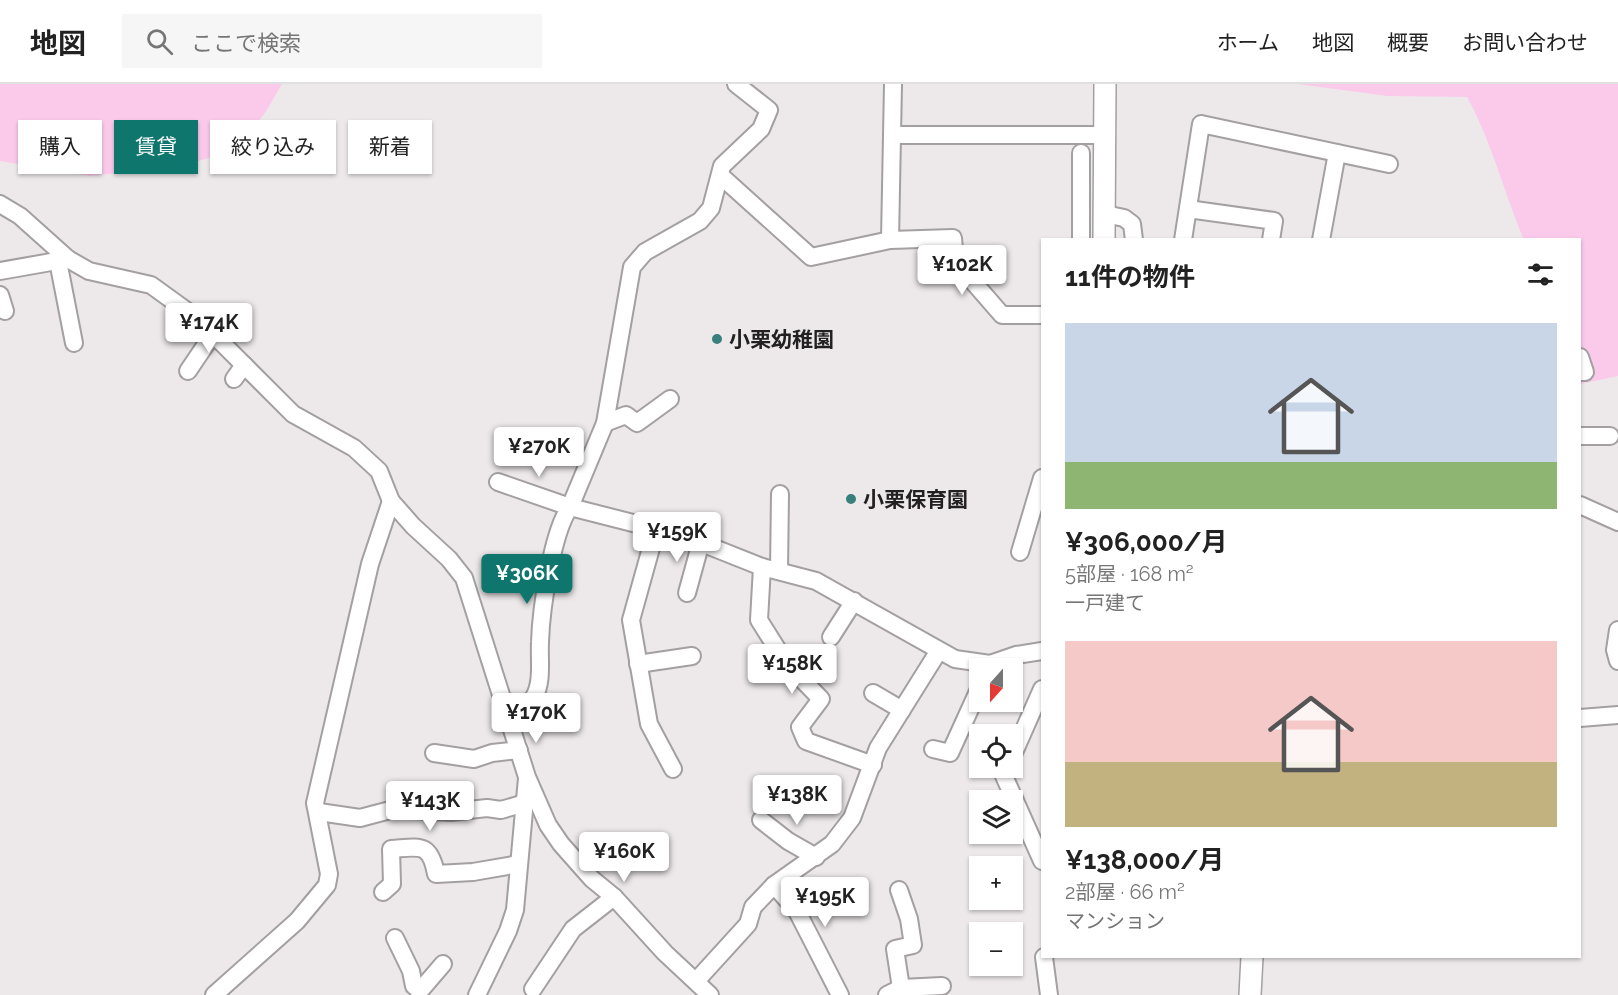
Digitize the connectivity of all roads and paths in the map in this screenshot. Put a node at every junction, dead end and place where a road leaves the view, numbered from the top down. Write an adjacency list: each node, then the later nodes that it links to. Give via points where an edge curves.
1 (736, 84): 9 (street, via 769,110 761,129 722,166)
2 (893, 84): 4 (street)
3 (1105, 84): 5 (street)
4 (892, 135): 5 (street); 19 (street)
5 (1105, 135): 12 (street)
6 (1081, 153): 13 (street)
7 (1337, 153): 8 (street); 11 (street, via 1201,124); 18 (street)
8 (1389, 164)
9 (721, 176): 19 (street, via 811,257); 29 (street, via 711,208 700,221 645,252 632,267)
10 (0, 204): 20 (street, via 20,216)
11 (1188, 209): 16 (street); 17 (street, via 1274,221)
12 (1105, 214): 14 (street); 15 (street, via 1132,224)
13 (1081, 238)
14 (1104, 238)
15 (1134, 238)
16 (1183, 238)
17 (1271, 238)
18 (1322, 238)
19 (890, 240): 22 (street, via 953,238 955,261 1002,315)
20 (63, 260): 21 (street); 23 (street, via 89,271 151,285); 24 (street)
21 (0, 271)
22 (1041, 315)
23 (213, 334): 26 (street); 35 (street, via 239,372 293,414 354,448 379,471)
24 (74, 343)
25 (1581, 360): 27 (street, via 1585,372)
26 (188, 370)
27 (1581, 372)
28 (670, 399): 29 (street, via 637,423 626,415)
29 (605, 423): 37 (street)
30 (1581, 436): 31 (street)
31 (1611, 436)
32 (1041, 480): 41 (street)
33 (498, 482): 37 (street)
34 (780, 494): 43 (street)
35 (391, 501): 61 (street, via 464,578); 71 (street, via 370,564 315,803)
36 (1581, 505): 38 (street)
37 (570, 507): 39 (street); 61 (street, via 562,518 545,596 540,676 534,697)
38 (1618, 522)
39 (656, 530): 40 (street); 54 (street, via 631,620)
40 (701, 542): 42 (street); 44 (street)
41 (1020, 552)
42 (762, 567): 43 (street); 66 (street, via 759,620 786,663 822,699 800,727 806,741)
43 (779, 571): 45 (street, via 816,581)
44 (687, 593)
45 (854, 601): 47 (street); 49 (street)
46 (1618, 630): 52 (street)
47 (831, 637)
48 (1041, 651): 51 (street)
49 (938, 652): 53 (street); 57 (street)
50 (692, 656): 54 (street)
51 (1009, 658)
52 (1618, 661)
53 (969, 662)
54 (638, 664): 67 (street, via 649,724)
55 (1041, 690): 62 (street)
56 (873, 693): 57 (street)
57 (902, 710): 66 (street, via 878,748)
58 (969, 711): 63 (street, via 950,753)
59 (1618, 715): 60 (street)
60 (1581, 718)
61 (511, 721): 64 (street)
62 (1023, 732)
63 (933, 749)
64 (519, 750): 65 (street, via 474,759); 68 (street)
65 (435, 753)
66 (873, 765): 73 (street, via 852,818)
67 (673, 769)
68 (527, 777): 70 (street); 79 (street, via 561,844)
69 (1005, 778): 74 (street)
70 (525, 803): 71 (street, via 501,810 394,809 360,818); 75 (street)
71 (319, 812): 89 (street, via 329,874 327,885 297,921)
72 (761, 820): 73 (street)
73 (816, 857): 76 (street)
74 (1041, 859)
75 (519, 864): 78 (street, via 436,874 428,850 391,849 392,884); 90 (street, via 515,910)
76 (774, 885): 87 (street, via 753,907 748,924); 91 (street, via 797,911)
77 (899, 890): 88 (street, via 913,945 895,949)
78 (383, 892)
79 (614, 897): 86 (street, via 573,929); 87 (street)
80 (395, 938): 85 (street)
81 (1044, 958): 92 (street)
82 (1252, 958): 93 (street)
83 (443, 964): 85 (street)
84 (942, 986): 88 (street)
85 (415, 987)
86 (533, 989)
87 (704, 990)
88 (894, 991)
89 (214, 995)
90 (477, 995)
91 (840, 995)
92 (1048, 995)
93 (1250, 995)

